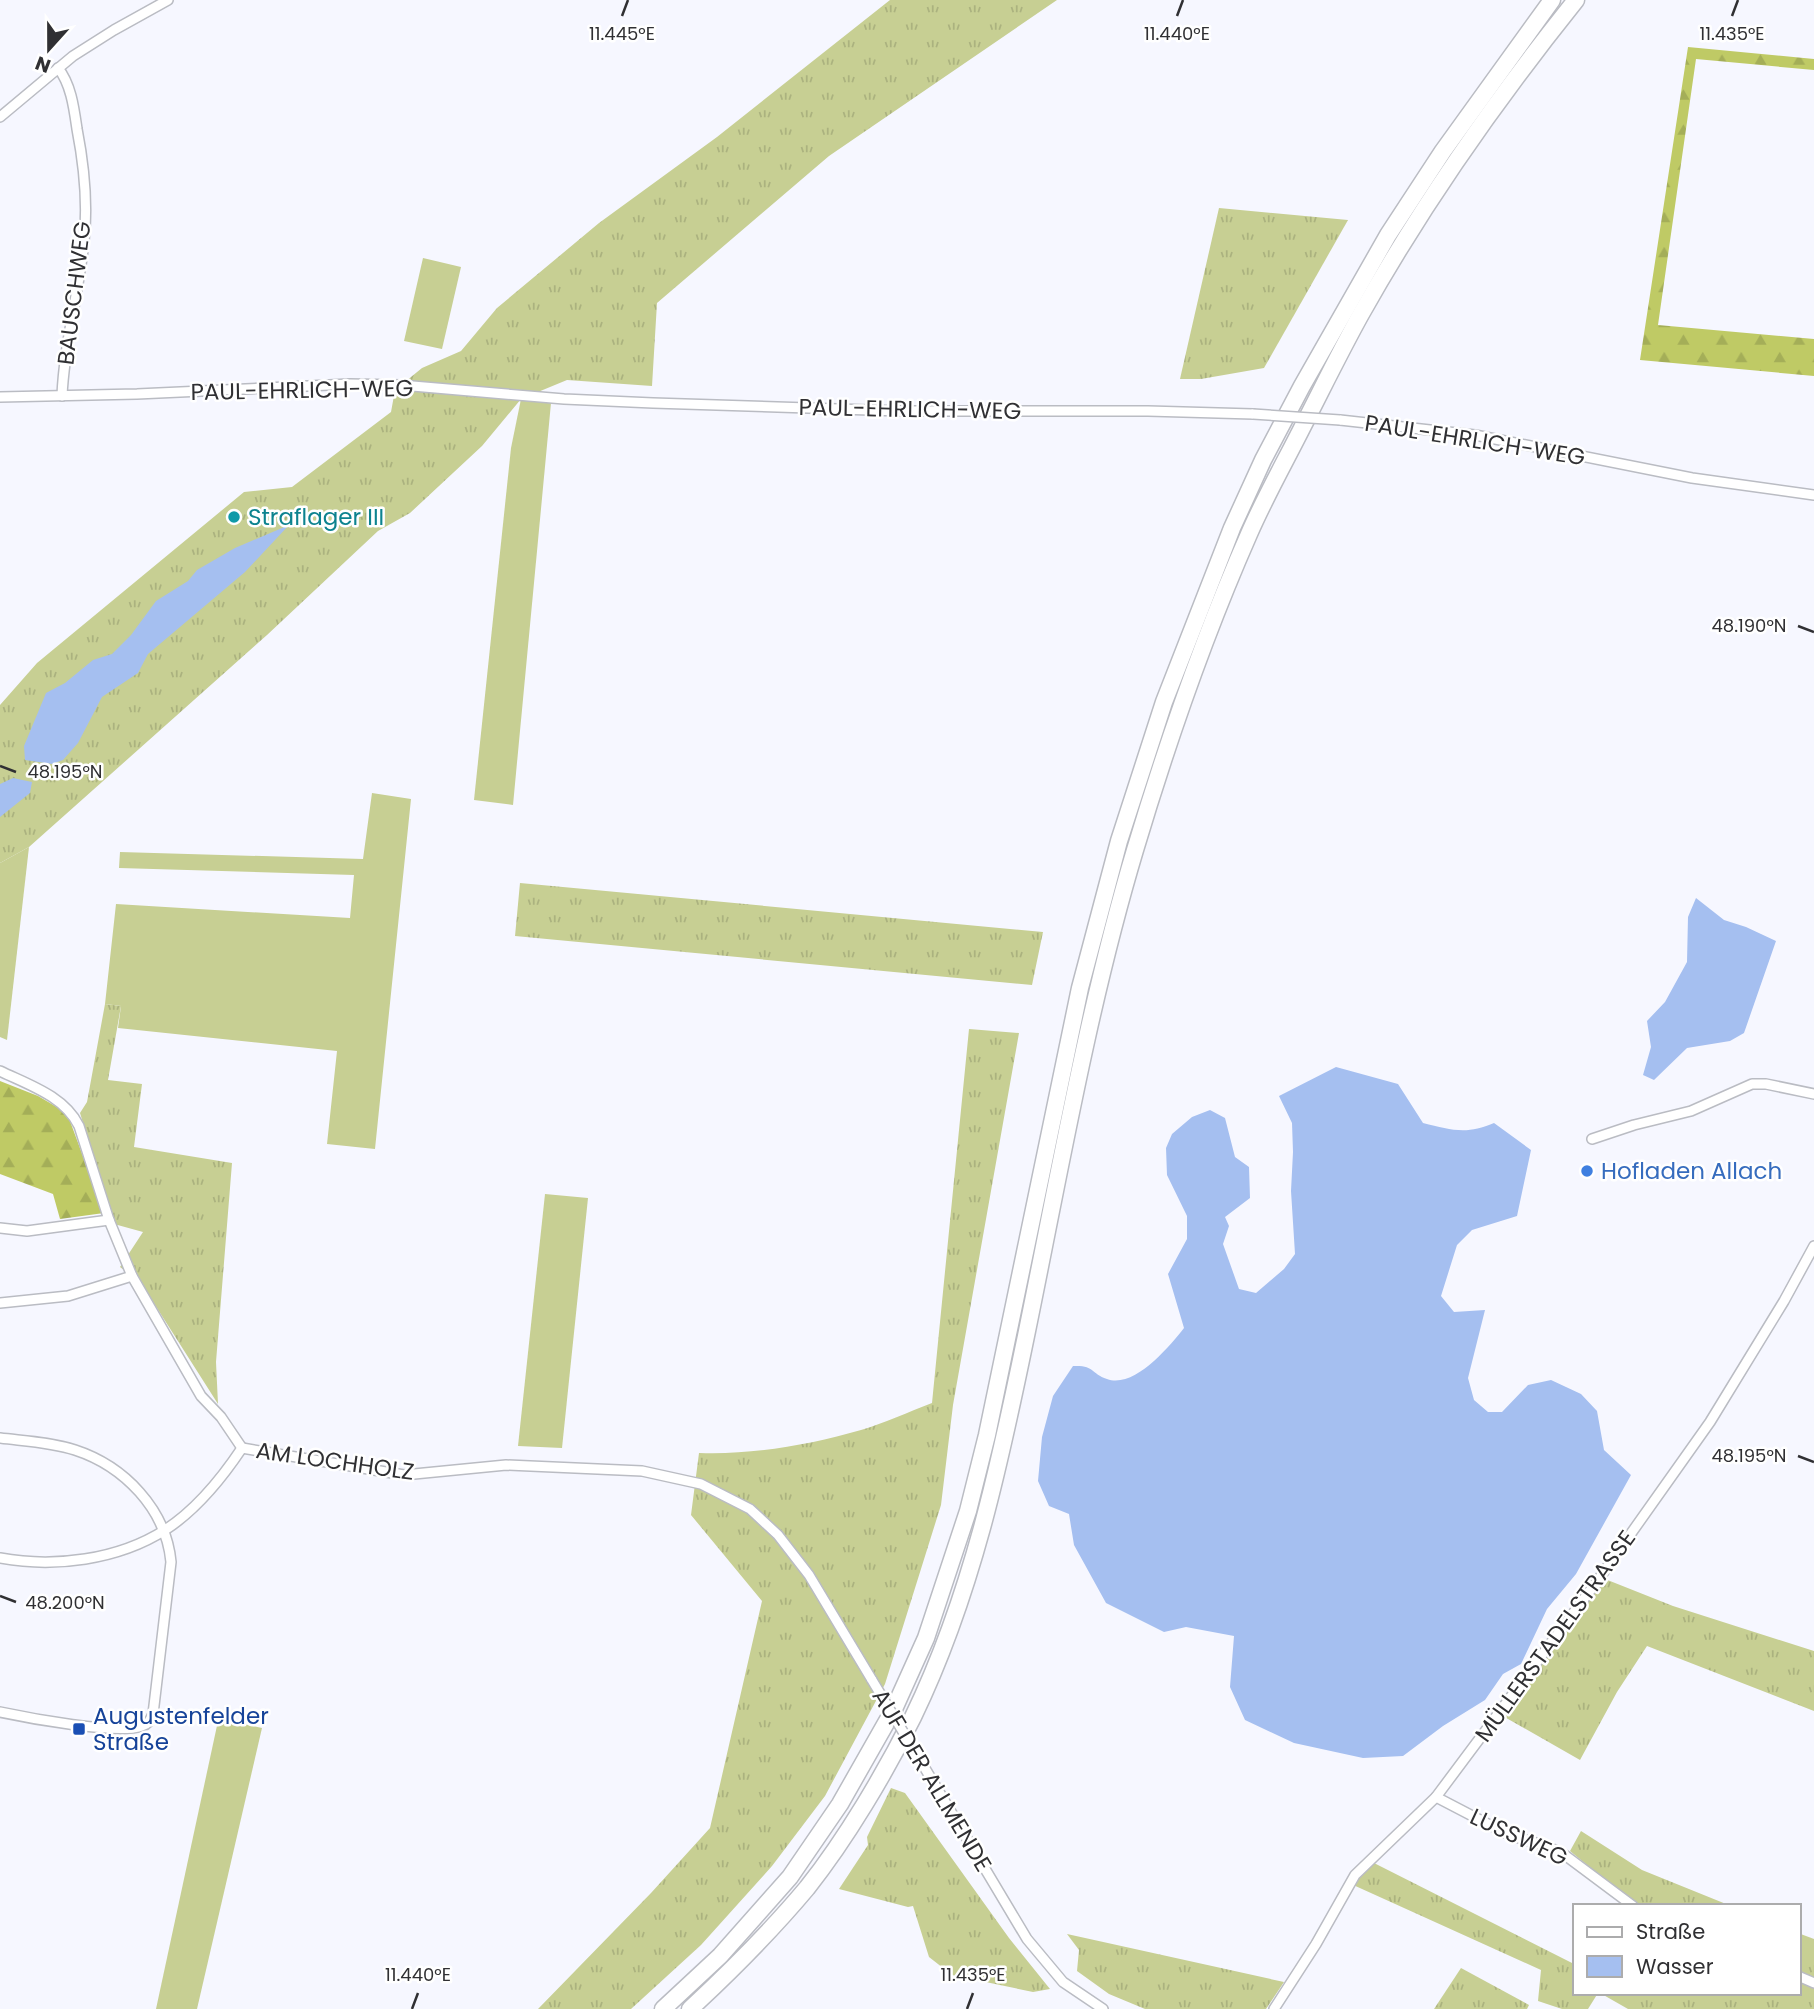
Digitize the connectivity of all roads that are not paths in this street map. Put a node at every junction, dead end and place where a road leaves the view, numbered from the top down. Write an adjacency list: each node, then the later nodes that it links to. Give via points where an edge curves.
1 (168, 0): 4 (street)
2 (1552, 0): 25 (highway, via 1388,234 1302,386 1232,528 1164,702 1119,841 1080,988 987,1435 968,1511 926,1638 894,1709 840,1804 790,1877 720,1956)
3 (1576, 0): 26 (highway, via 1465,151 1361,314 1250,531 1182,702 1134,852 1097,995 986,1515 947,1637 922,1696 858,1814 808,1886 736,1967)
4 (58, 68): 5 (street); 6 (street, BAUSCHWEG, via 74,109 85,206)
5 (0, 117)
6 (62, 396): 7 (street, PAUL-EHRLICH-WEG); 8 (street, PAUL-EHRLICH-WEG, bridge, via 363,384 653,403 1253,414 1475,435 1692,478)
7 (0, 397)
8 (1814, 495)
9 (0, 1071): 12 (street, via 55,1099 73,1114)
10 (1814, 1094): 11 (street, via 1752,1084 1691,1111)
11 (1592, 1139)
12 (109, 1220): 13 (street, via 27,1231); 15 (street)
13 (0, 1228)
14 (1814, 1246): 23 (street, MÜLLERSTADELSTRASSE, via 1710,1422)
15 (132, 1276): 16 (street, via 68,1296); 18 (street, via 201,1396)
16 (0, 1303)
17 (0, 1438): 19 (street, via 74,1449 102,1462 138,1490)
18 (242, 1448): 19 (street, AM LOCHHOLZ, via 196,1504); 20 (street, AM LOCHHOLZ, via 404,1475 506,1465 642,1471 701,1484 750,1509)
19 (164, 1531): 21 (street, AM LOCHHOLZ, via 83,1559 35,1562); 22 (street, via 171,1562 153,1714 148,1723 97,1727)
20 (778, 1535): 27 (street, AUF DER ALLMENDE, bridge, via 809,1575 1027,1939 1063,1982)
21 (0, 1558)
22 (0, 1712)
23 (1437, 1797): 24 (street, LUSSWEG, via 1509,1835 1562,1853); 28 (street, MÜLLERSTADELSTRASSE, via 1355,1875)
24 (1630, 1904)
25 (663, 2009)
26 (690, 2009)
27 (1103, 2009)
28 (1273, 2009)

